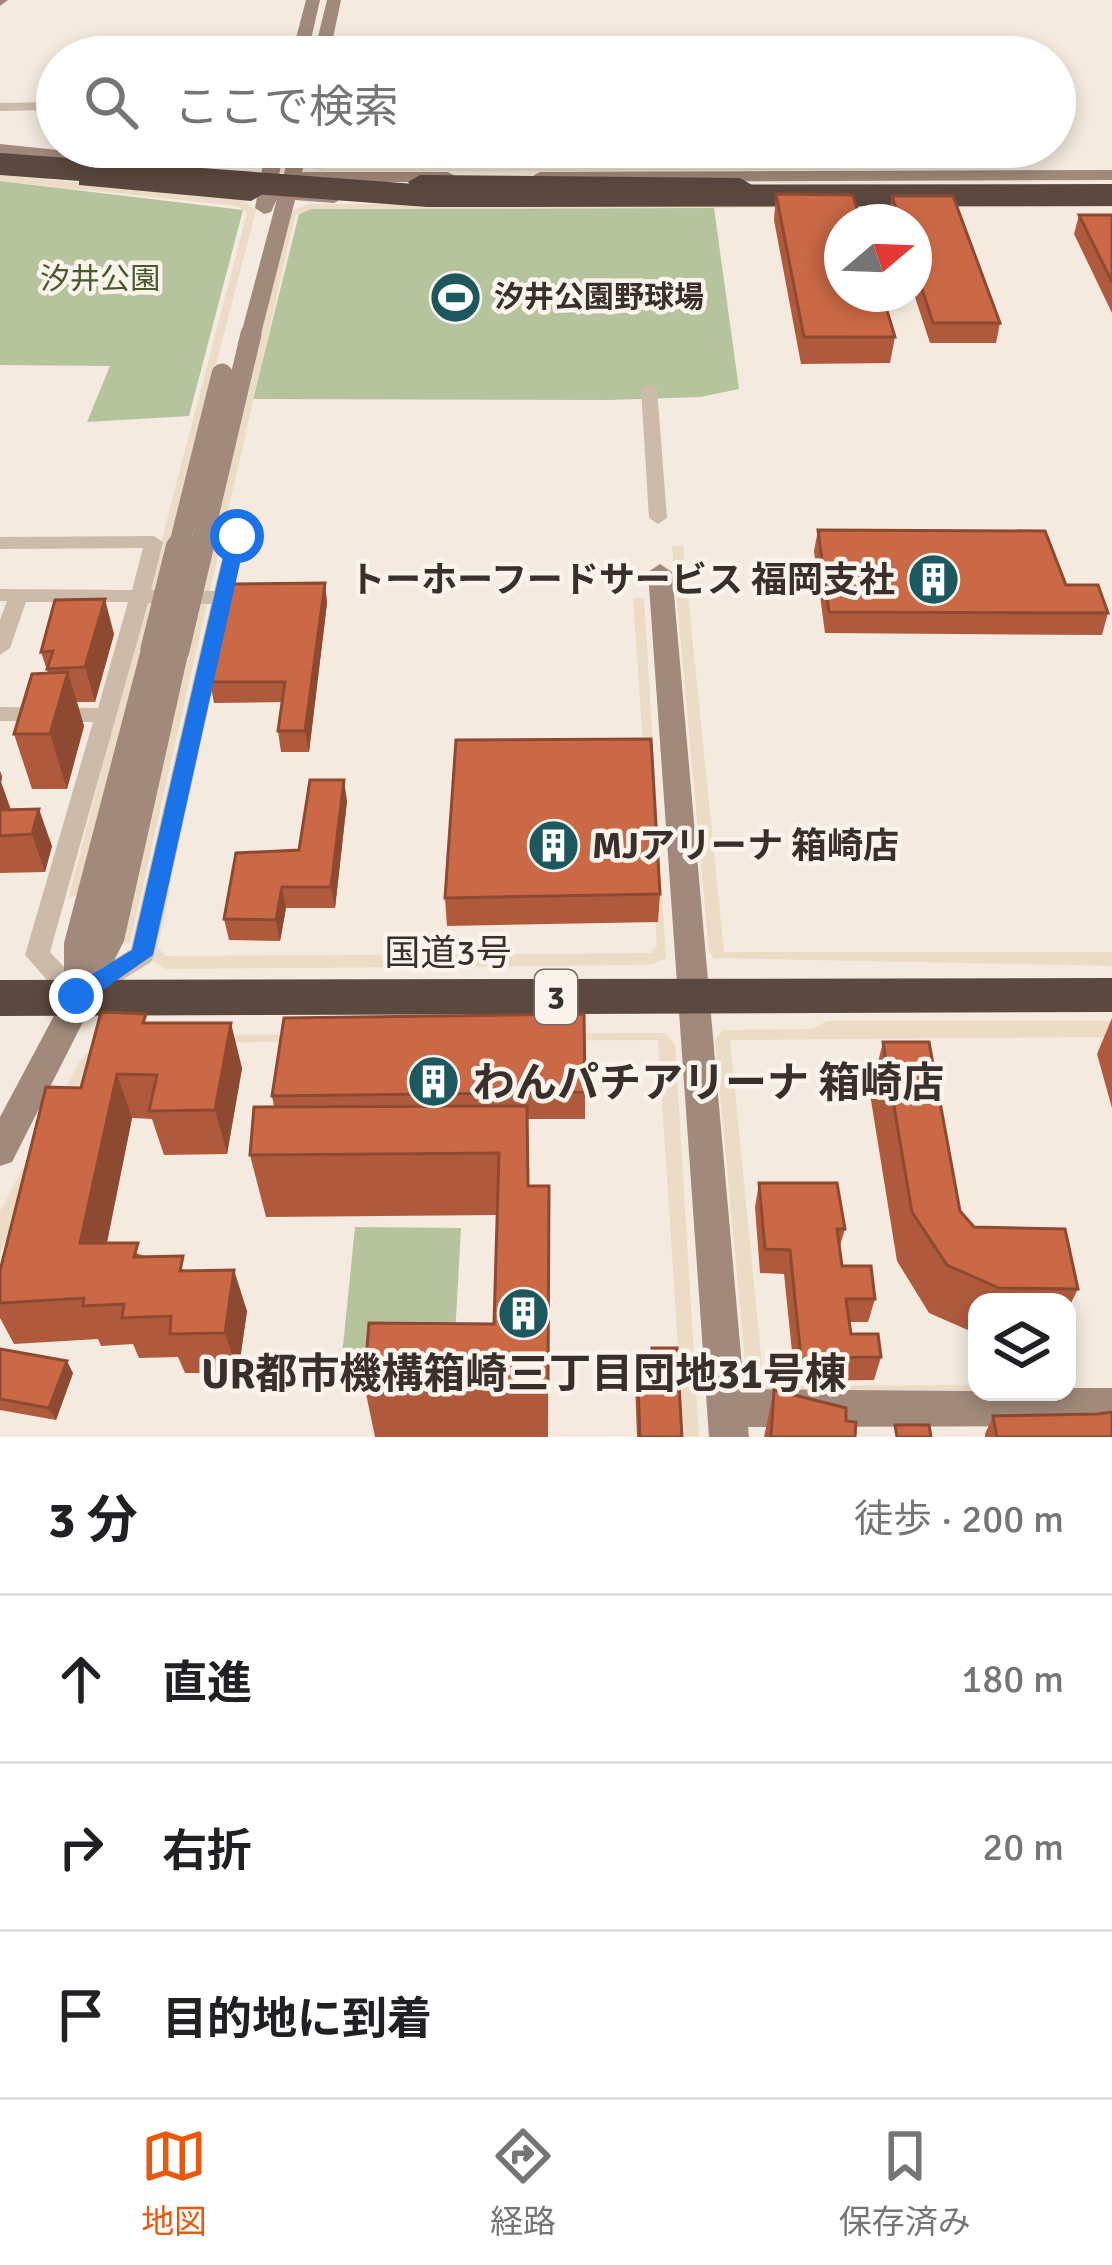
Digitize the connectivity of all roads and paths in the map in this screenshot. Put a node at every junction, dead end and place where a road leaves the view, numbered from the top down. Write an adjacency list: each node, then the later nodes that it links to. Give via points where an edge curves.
1 (313, 0): 3 (street)
2 (334, 0): 4 (street)
3 (304, 36)
4 (326, 36)
5 (0, 106): 6 (street)
6 (36, 106)
7 (0, 161): 8 (highway, bridge); 9 (street); 10 (highway, bridge); 11 (highway, bridge)
8 (36, 163)
9 (36, 165)
10 (36, 165)
11 (36, 167)
12 (40, 168): 19 (highway, bridge, via 147,187)
13 (65, 168): 20 (highway, bridge, via 428,196)
14 (71, 168): 19 (street)
15 (219, 168): 20 (highway, bridge, via 420,182)
16 (274, 168): 19 (street)
17 (286, 168): 19 (street)
18 (1112, 175): 19 (street)
19 (273, 188): 20 (street); 33 (street, bridge, via 165,650 109,941)
20 (1112, 192)
21 (649, 389): 22 (street)
22 (658, 518)
23 (237, 536): 28 (street)
24 (0, 543): 27 (street, via 154,542)
25 (659, 572): 34 (street)
26 (9, 595): 27 (street); 29 (street)
27 (140, 596): 28 (street); 31 (street)
28 (223, 598): 33 (street, via 142,955)
29 (0, 647)
30 (0, 714): 31 (street)
31 (108, 715): 33 (street, via 37,956)
32 (1112, 994): 34 (highway, 国道3号 / 3)
33 (76, 996): 34 (highway, 国道3号 / 3); 35 (highway, 国道3号 / 3); 36 (street)
34 (691, 997): 38 (street)
35 (0, 998)
36 (0, 1151)
37 (1112, 1407): 38 (street)
38 (728, 1423)

